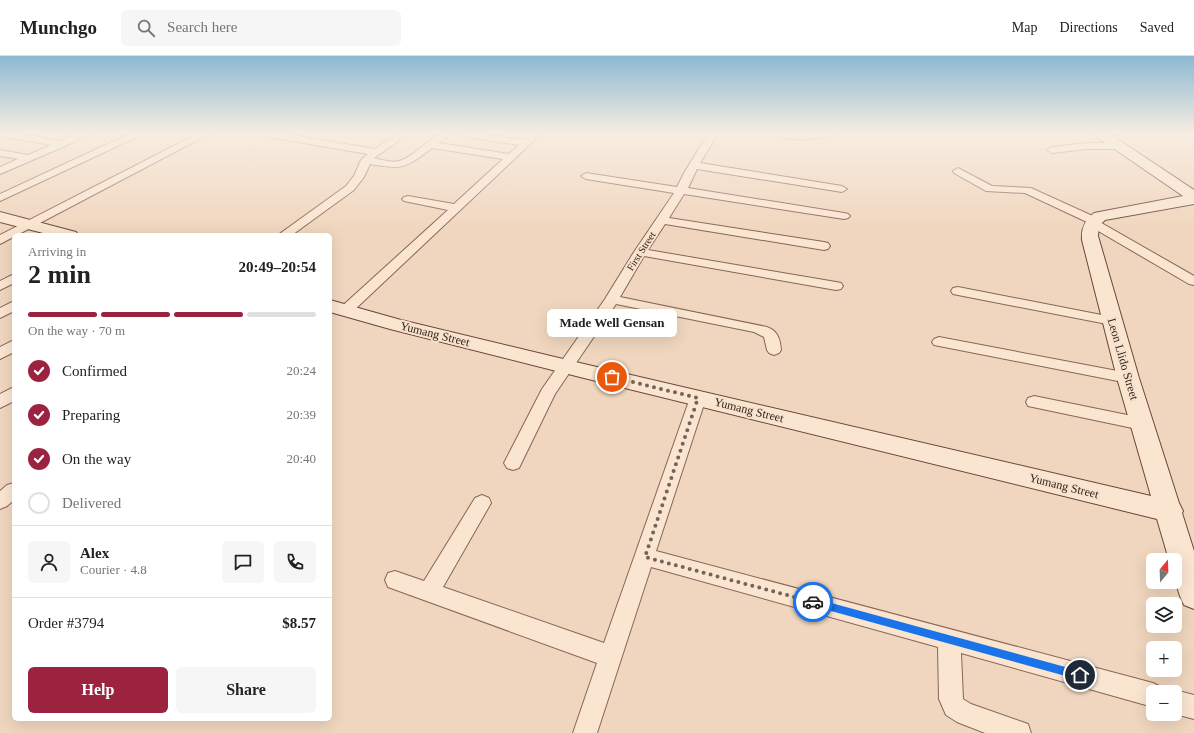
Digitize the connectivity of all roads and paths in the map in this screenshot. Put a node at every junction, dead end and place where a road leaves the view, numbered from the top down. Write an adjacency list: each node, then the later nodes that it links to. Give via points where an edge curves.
1 (694, 165): 15 (street, First Street)
2 (12, 166): 9 (street)
3 (68, 166): 13 (street)
4 (144, 166): 24 (street)
5 (364, 166): 27 (street, via 350,188)
6 (501, 166): 19 (street)
7 (698, 166): 14 (street)
8 (1147, 166): 17 (main road)
9 (0, 171)
10 (958, 171): 23 (street, via 990,188 1027,190)
11 (586, 176): 15 (street)
12 (0, 179): 13 (street)
13 (27, 185): 16 (street)
14 (842, 189)
15 (680, 191): 20 (street); 22 (street, First Street)
16 (0, 198)
17 (1194, 198): 23 (main road, via 1100,216)
18 (408, 199): 19 (street)
19 (456, 208): 39 (street)
20 (844, 216)
21 (0, 218): 24 (main road)
22 (662, 220): 30 (street); 31 (street, First Street)
23 (1093, 222): 33 (street); 41 (main road, Leon Llido Street, via 1090,240)
24 (30, 225): 25 (street); 26 (main road)
25 (14, 233)
26 (62, 233)
27 (287, 233)
28 (12, 234): 29 (street)
29 (0, 240)
30 (824, 246)
31 (640, 252): 35 (street); 37 (street, First Street)
32 (12, 279): 34 (street)
33 (1194, 282)
34 (0, 286)
35 (836, 286)
36 (958, 291): 41 (street)
37 (612, 299): 44 (street, via 768,331 772,336); 46 (street, First Street)
38 (12, 306): 40 (street)
39 (338, 309): 46 (main road, Yumang Street)
40 (0, 314)
41 (1112, 321): 47 (main road, Leon Llido Street)
42 (939, 342): 47 (street)
43 (12, 346): 45 (street)
44 (774, 350)
45 (0, 354)
46 (566, 366): 49 (main road, Yumang Street); 53 (street, First Street, via 548,393)
47 (1128, 378): 52 (main road, Leon Llido Street)
48 (12, 393): 50 (street)
49 (698, 398): 57 (main road, Yumang Street); 58 (street)
50 (0, 402)
51 (1034, 402): 52 (street)
52 (1142, 424): 57 (main road, Leon Llido Street)
53 (514, 463)
54 (12, 492): 55 (street)
55 (0, 501)
56 (482, 504): 60 (street)
57 (1170, 511): 61 (main road, Leon Llido Street)
58 (645, 557): 62 (street); 63 (street)
59 (395, 580): 60 (street)
60 (429, 592): 63 (street)
61 (1194, 596)
62 (949, 639): 64 (street); 68 (street, via 951,699 954,707 965,714)
63 (611, 657): 67 (street)
64 (1146, 693)
65 (1182, 704): 66 (street)
66 (1194, 707)
67 (585, 733)
68 (1019, 733)

